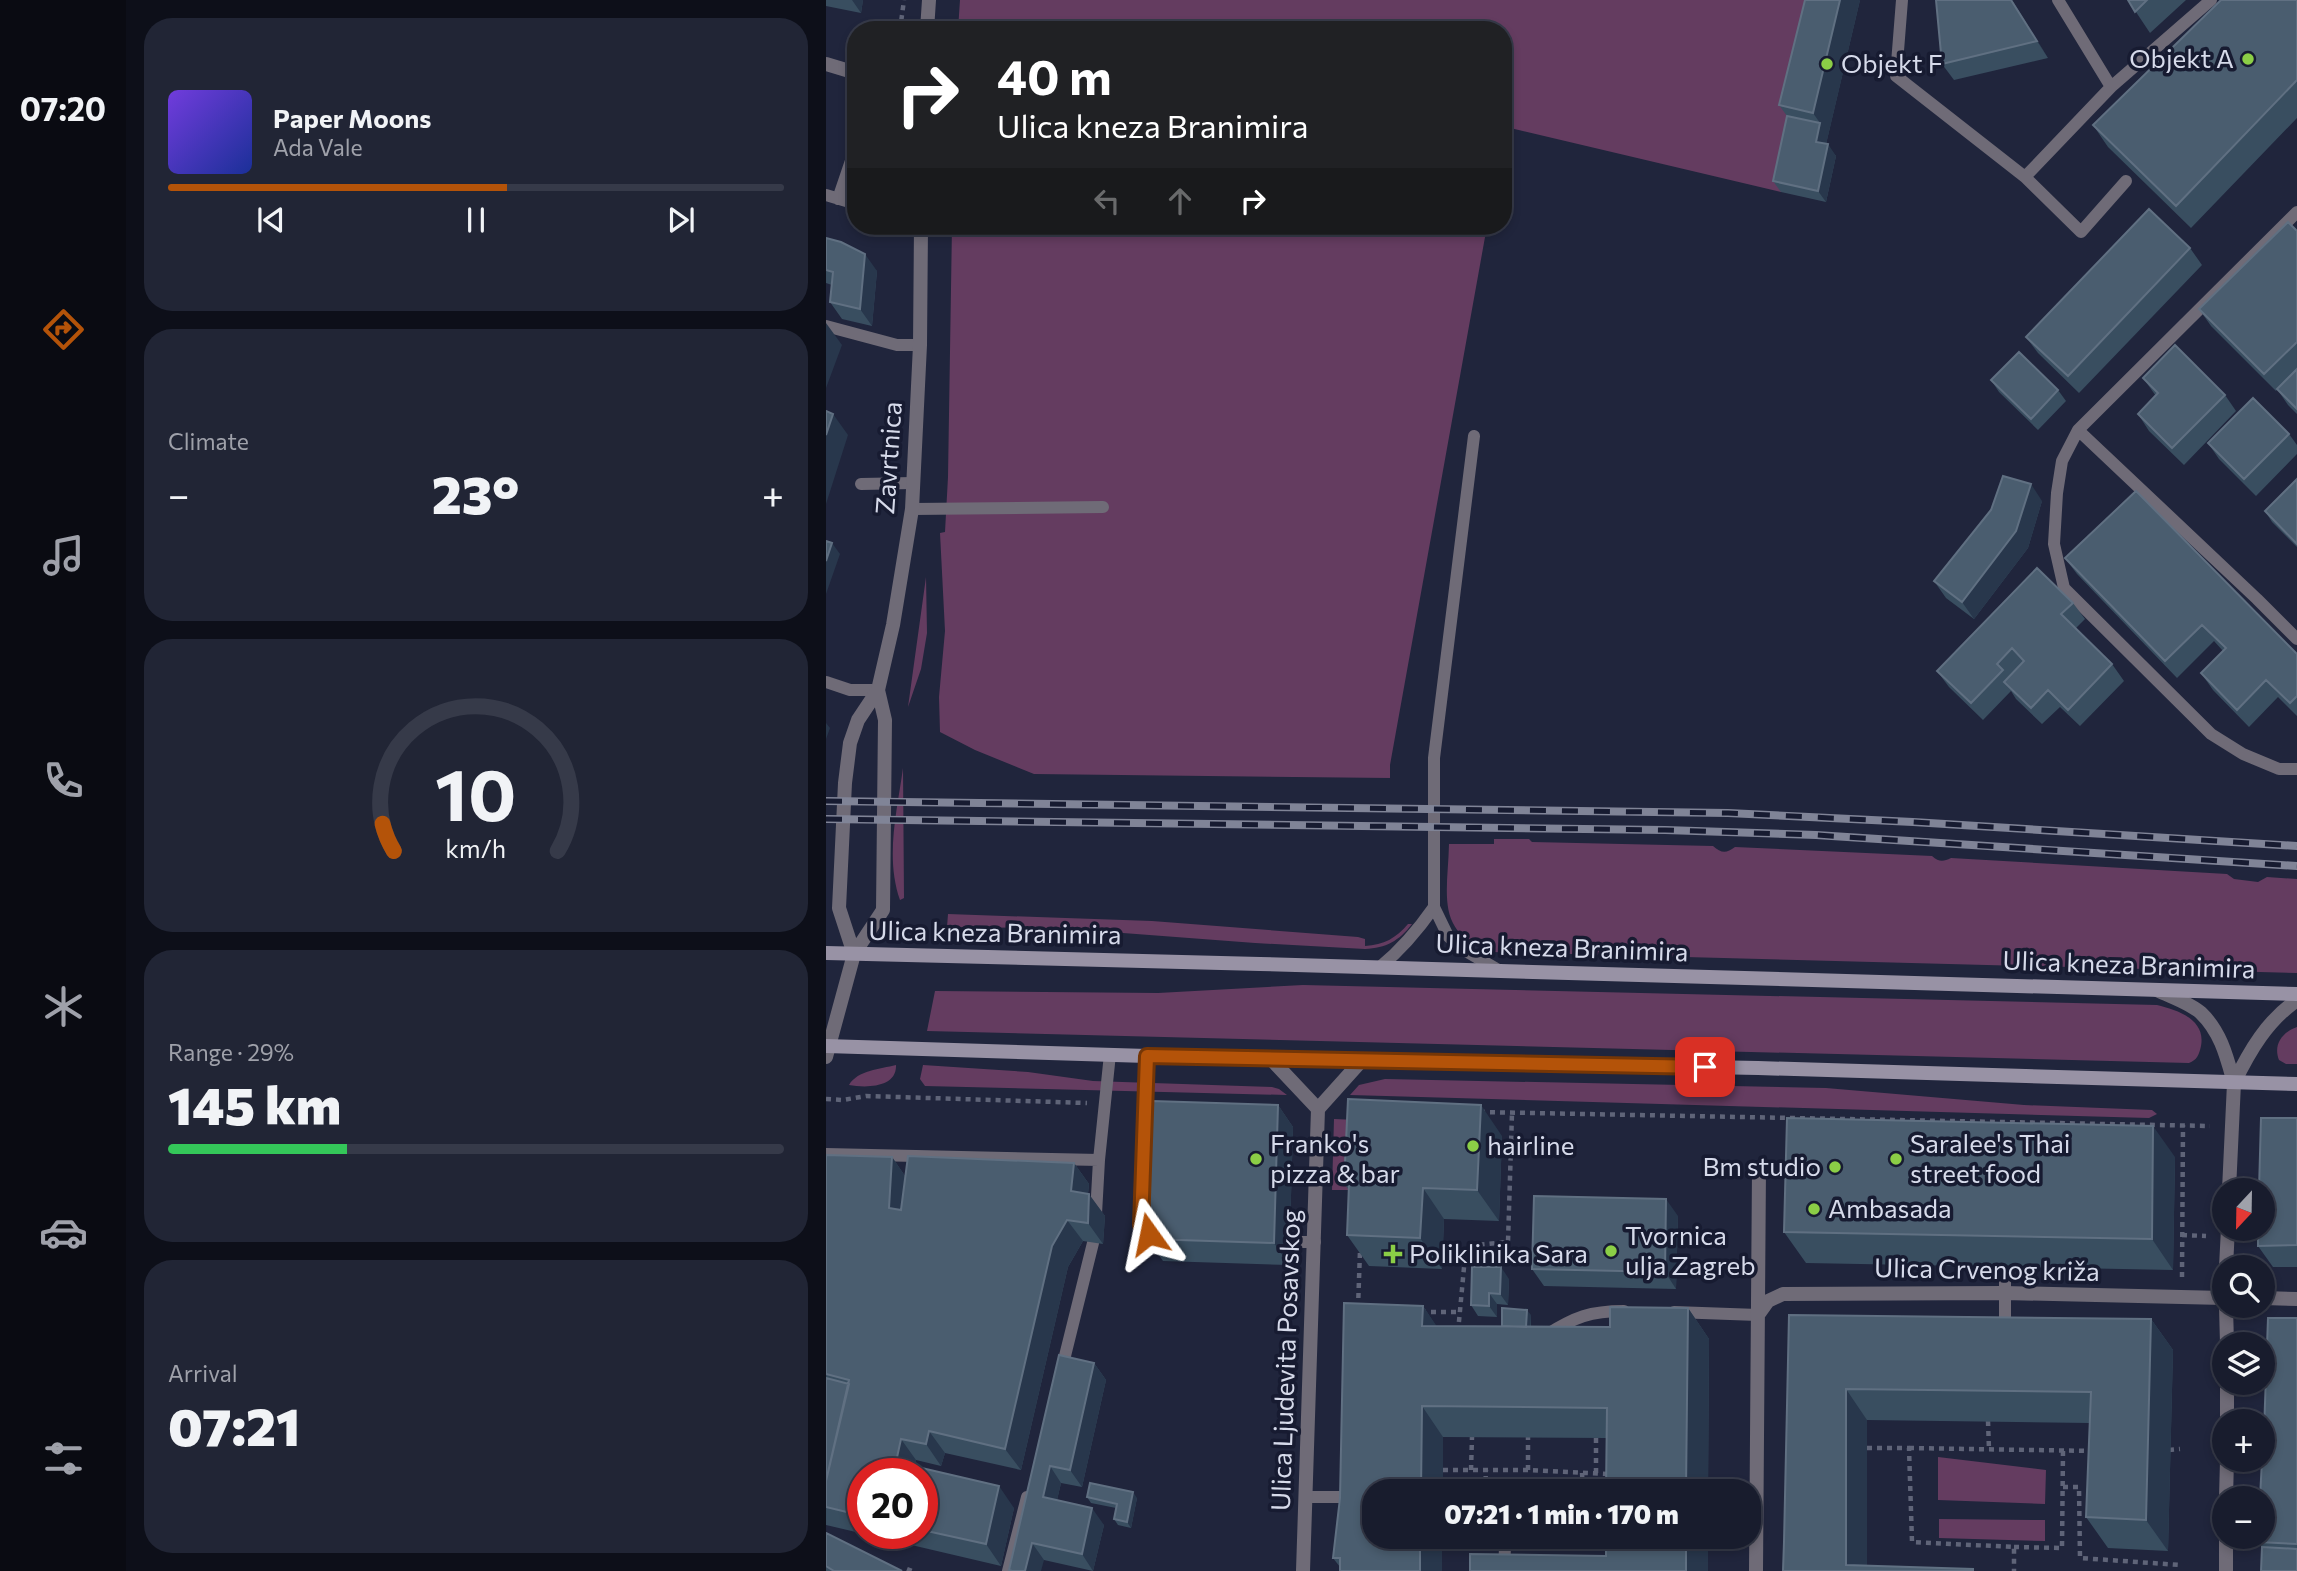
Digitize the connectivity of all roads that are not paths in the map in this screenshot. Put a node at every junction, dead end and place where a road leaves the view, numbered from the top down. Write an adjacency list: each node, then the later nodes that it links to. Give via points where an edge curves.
1 (929, 0): 5 (street)
2 (1902, 0): 10 (lane, via 1896,76)
3 (2058, 0): 8 (lane)
4 (2211, 0): 8 (lane)
5 (928, 21)
6 (826, 64): 7 (street)
7 (847, 70)
8 (2111, 87): 10 (lane)
9 (847, 165): 12 (lane)
10 (2025, 177): 11 (lane, via 2081,232)
11 (2126, 181)
12 (832, 197)
13 (2297, 212): 17 (lane)
14 (921, 235): 16 (street, Zavrtnica)
15 (826, 326): 16 (lane, via 897,345)
16 (920, 345): 19 (street, Zavrtnica)
17 (2078, 430): 23 (lane); 26 (lane, via 2063,461 2057,493 2054,544 2064,588 2211,734 2279,769)
18 (1474, 436): 27 (lane, via 1434,758)
19 (913, 483): 20 (lane); 22 (street, Zavrtnica)
20 (861, 484)
21 (1103, 507): 22 (lane)
22 (912, 509): 25 (street, Zavrtnica)
23 (2297, 639)
24 (826, 682): 25 (lane, via 850,690)
25 (878, 690): 29 (street, Zavrtnica, via 885,720 883,910); 29 (street, Zavrtnica, via 858,720 845,783 839,908)
26 (2297, 769)
27 (1434, 906): 30 (lane, via 1417,933); 31 (lane, via 1453,942)
28 (826, 953): 29 (main road, Ulica kneza Branimira)
29 (854, 954): 30 (main road, Ulica kneza Branimira); 35 (street, Zavrtnica)
30 (1380, 967): 31 (main road, Ulica kneza Branimira)
31 (1501, 971): 32 (main road, Ulica kneza Branimira)
32 (2157, 990): 33 (main road, Ulica kneza Branimira); 40 (street, via 2200,1012 2225,1050)
33 (2297, 994)
34 (2297, 1000): 40 (street, via 2265,1030)
35 (827, 1050): 36 (main road)
36 (1110, 1054): 37 (main road); 44 (lane)
37 (1147, 1056): 38 (main road); 48 (lane, via 1141,1225 1149,1234)
38 (1270, 1058): 39 (main road); 42 (street)
39 (1362, 1060): 40 (main road); 42 (street)
40 (2234, 1083): 41 (main road); 46 (street)
41 (2297, 1084)
42 (1318, 1109): 50 (street, Ulica Ljudevita Posavskog)
43 (826, 1154): 44 (lane)
44 (1099, 1160): 47 (lane)
45 (1759, 1168): 57 (street)
46 (2230, 1178)
47 (1096, 1214)
48 (1164, 1237)
49 (1290, 1242): 50 (lane)
50 (1315, 1242): 63 (street, Ulica Ljudevita Posavskog)
51 (1093, 1243): 60 (lane)
52 (2005, 1266): 53 (lane)
53 (2005, 1293): 54 (street, Ulica Crvenog križa); 57 (street, Ulica Crvenog križa, via 1783,1294 1768,1301); 59 (lane)
54 (2212, 1298)
55 (2275, 1298): 56 (street)
56 (2297, 1299)
57 (1758, 1315): 58 (lane, via 1600,1311 1571,1320); 61 (street)
58 (1538, 1340)
59 (2006, 1348)
60 (1056, 1390)
61 (1753, 1479)
62 (1031, 1480): 68 (lane)
63 (1307, 1497): 64 (lane); 69 (street, Ulica Ljudevita Posavskog)
64 (1362, 1497)
65 (1505, 1549): 70 (lane)
66 (1755, 1549): 71 (street)
67 (2226, 1549): 72 (street)
68 (1008, 1571)
69 (1303, 1571)
70 (1504, 1571)
71 (1756, 1571)
72 (2226, 1571)

